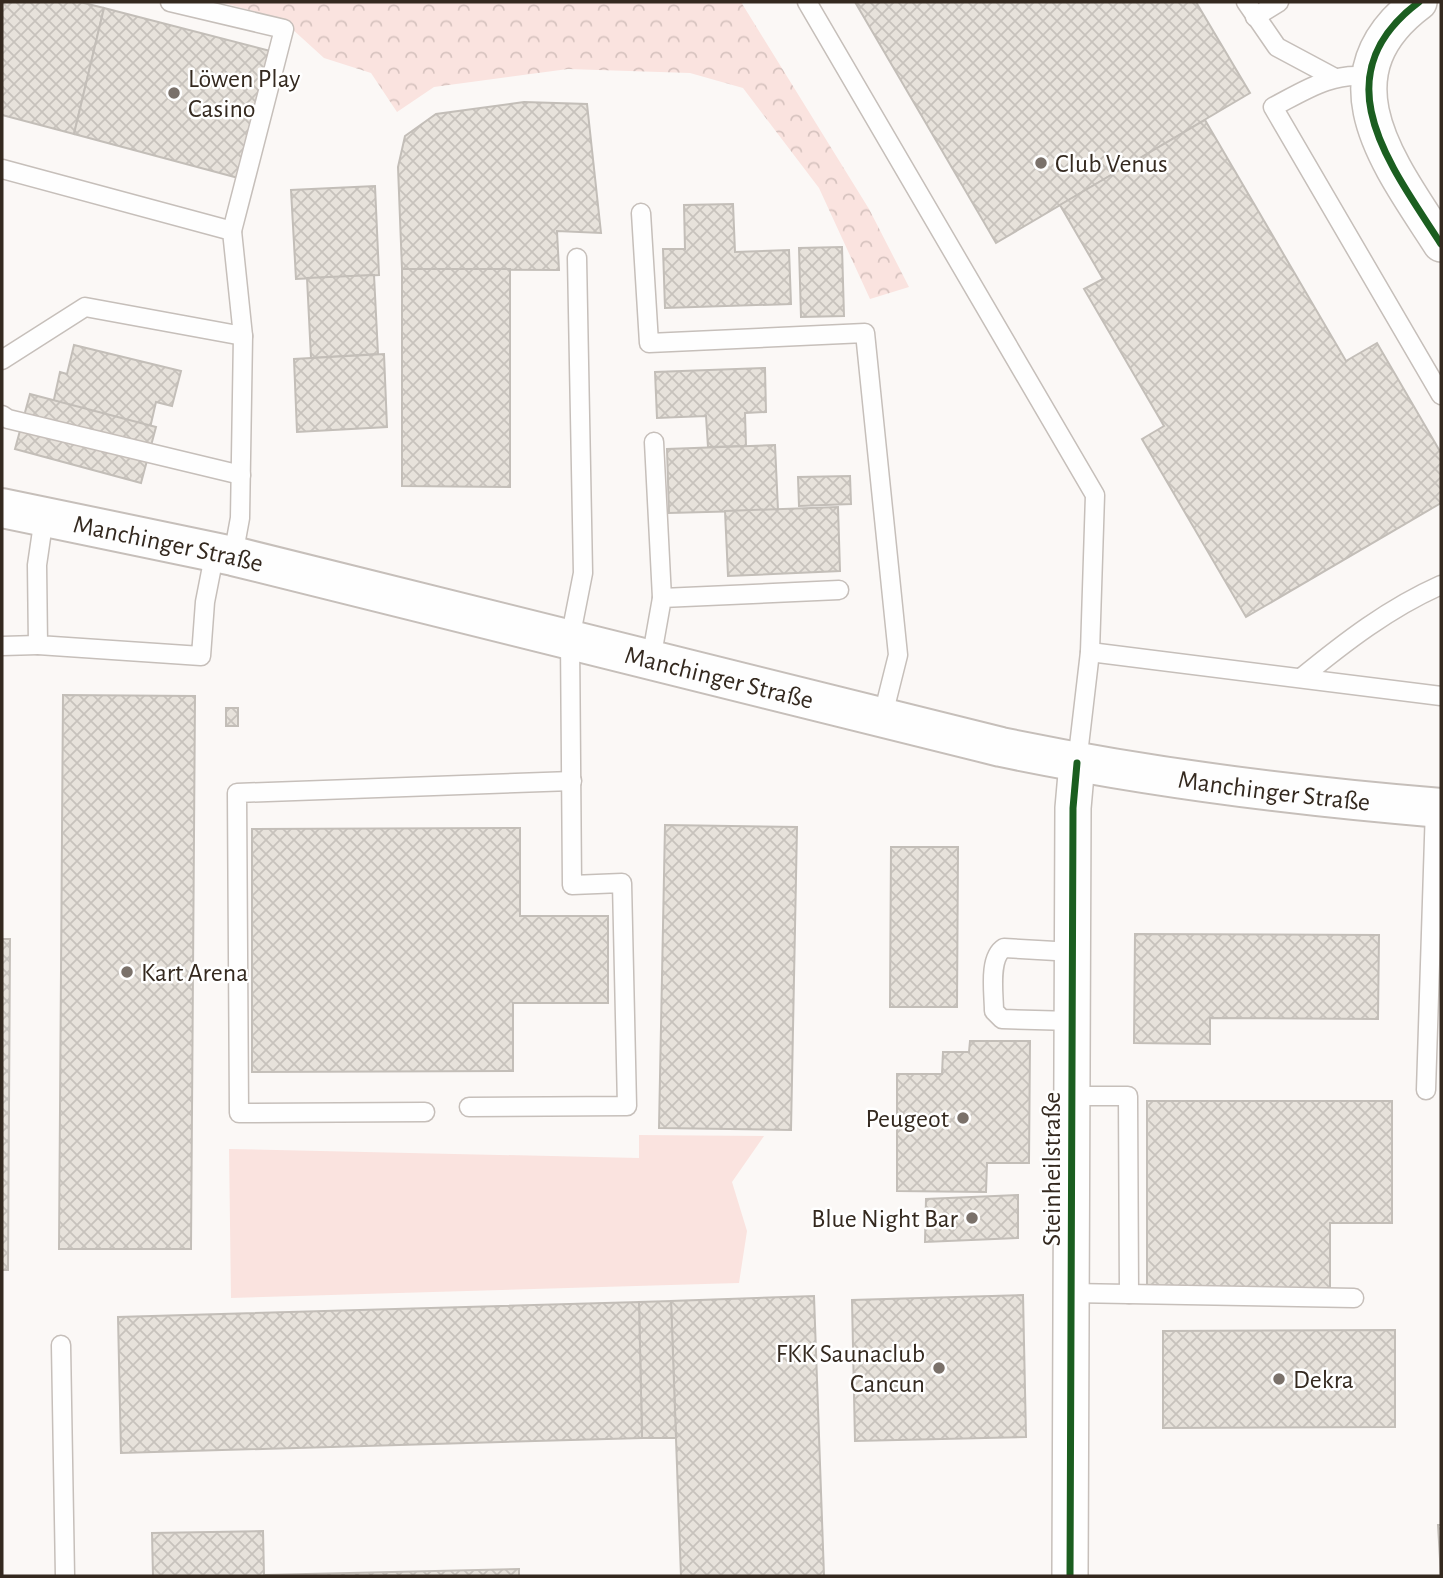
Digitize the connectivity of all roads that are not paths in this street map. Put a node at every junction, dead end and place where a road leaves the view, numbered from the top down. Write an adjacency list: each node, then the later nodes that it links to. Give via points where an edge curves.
1 (170, 2): 9 (lane, via 284,29)
2 (807, 2): 27 (lane, via 1095,495)
3 (1279, 2): 5 (lane)
4 (1419, 2): 6 (street)
5 (1251, 9): 6 (lane, via 1277,47)
6 (1352, 77): 10 (street, via 1387,160); 14 (lane, via 1321,82 1273,107)
7 (2, 169): 9 (lane)
8 (640, 213): 31 (lane, via 649,343 865,333 898,655)
9 (232, 231): 12 (lane)
10 (1441, 244)
11 (577, 258): 24 (lane, via 583,573)
12 (243, 336): 13 (lane, via 85,307); 17 (lane)
13 (2, 360)
14 (1441, 395)
15 (2, 415): 17 (lane)
16 (654, 442): 23 (lane)
17 (241, 475): 20 (lane, via 240,518)
18 (2, 508): 19 (main road, Manchinger Straße)
19 (44, 517): 20 (main road, Manchinger Straße); 26 (lane, via 37,565)
20 (224, 554): 24 (main road, Manchinger Straße); 26 (lane, via 205,603 201,656)
21 (1441, 585): 29 (lane, via 1381,617)
22 (839, 590): 23 (lane)
23 (662, 598): 28 (lane)
24 (570, 639): 28 (main road, Manchinger Straße); 33 (lane)
25 (2, 646): 26 (lane)
26 (38, 646)
27 (1090, 652): 29 (lane); 32 (lane)
28 (651, 660): 31 (main road, Manchinger Straße)
29 (1301, 678): 30 (lane)
30 (1441, 696)
31 (882, 719): 32 (main road, Manchinger Straße)
32 (1077, 763): 34 (main road, Manchinger Straße); 35 (street, Steinheilstraße)
33 (572, 780): 39 (lane, via 572,885 622,883 627,1106); 40 (lane, via 237,793 239,1113)
34 (1438, 808): 37 (lane)
35 (1073, 952): 36 (street, Steinheilstraße); 36 (lane, via 1004,947 995,959 994,1011 1002,1020)
36 (1073, 1021): 38 (street, Steinheilstraße)
37 (1426, 1090)
38 (1072, 1096): 41 (street, Steinheilstraße); 42 (lane, via 1128,1097)
39 (469, 1107)
40 (425, 1112)
41 (1071, 1293): 42 (lane); 46 (street, Steinheilstraße)
42 (1129, 1294): 43 (lane)
43 (1354, 1298)
44 (61, 1345): 45 (lane)
45 (65, 1576)
46 (1070, 1576)

